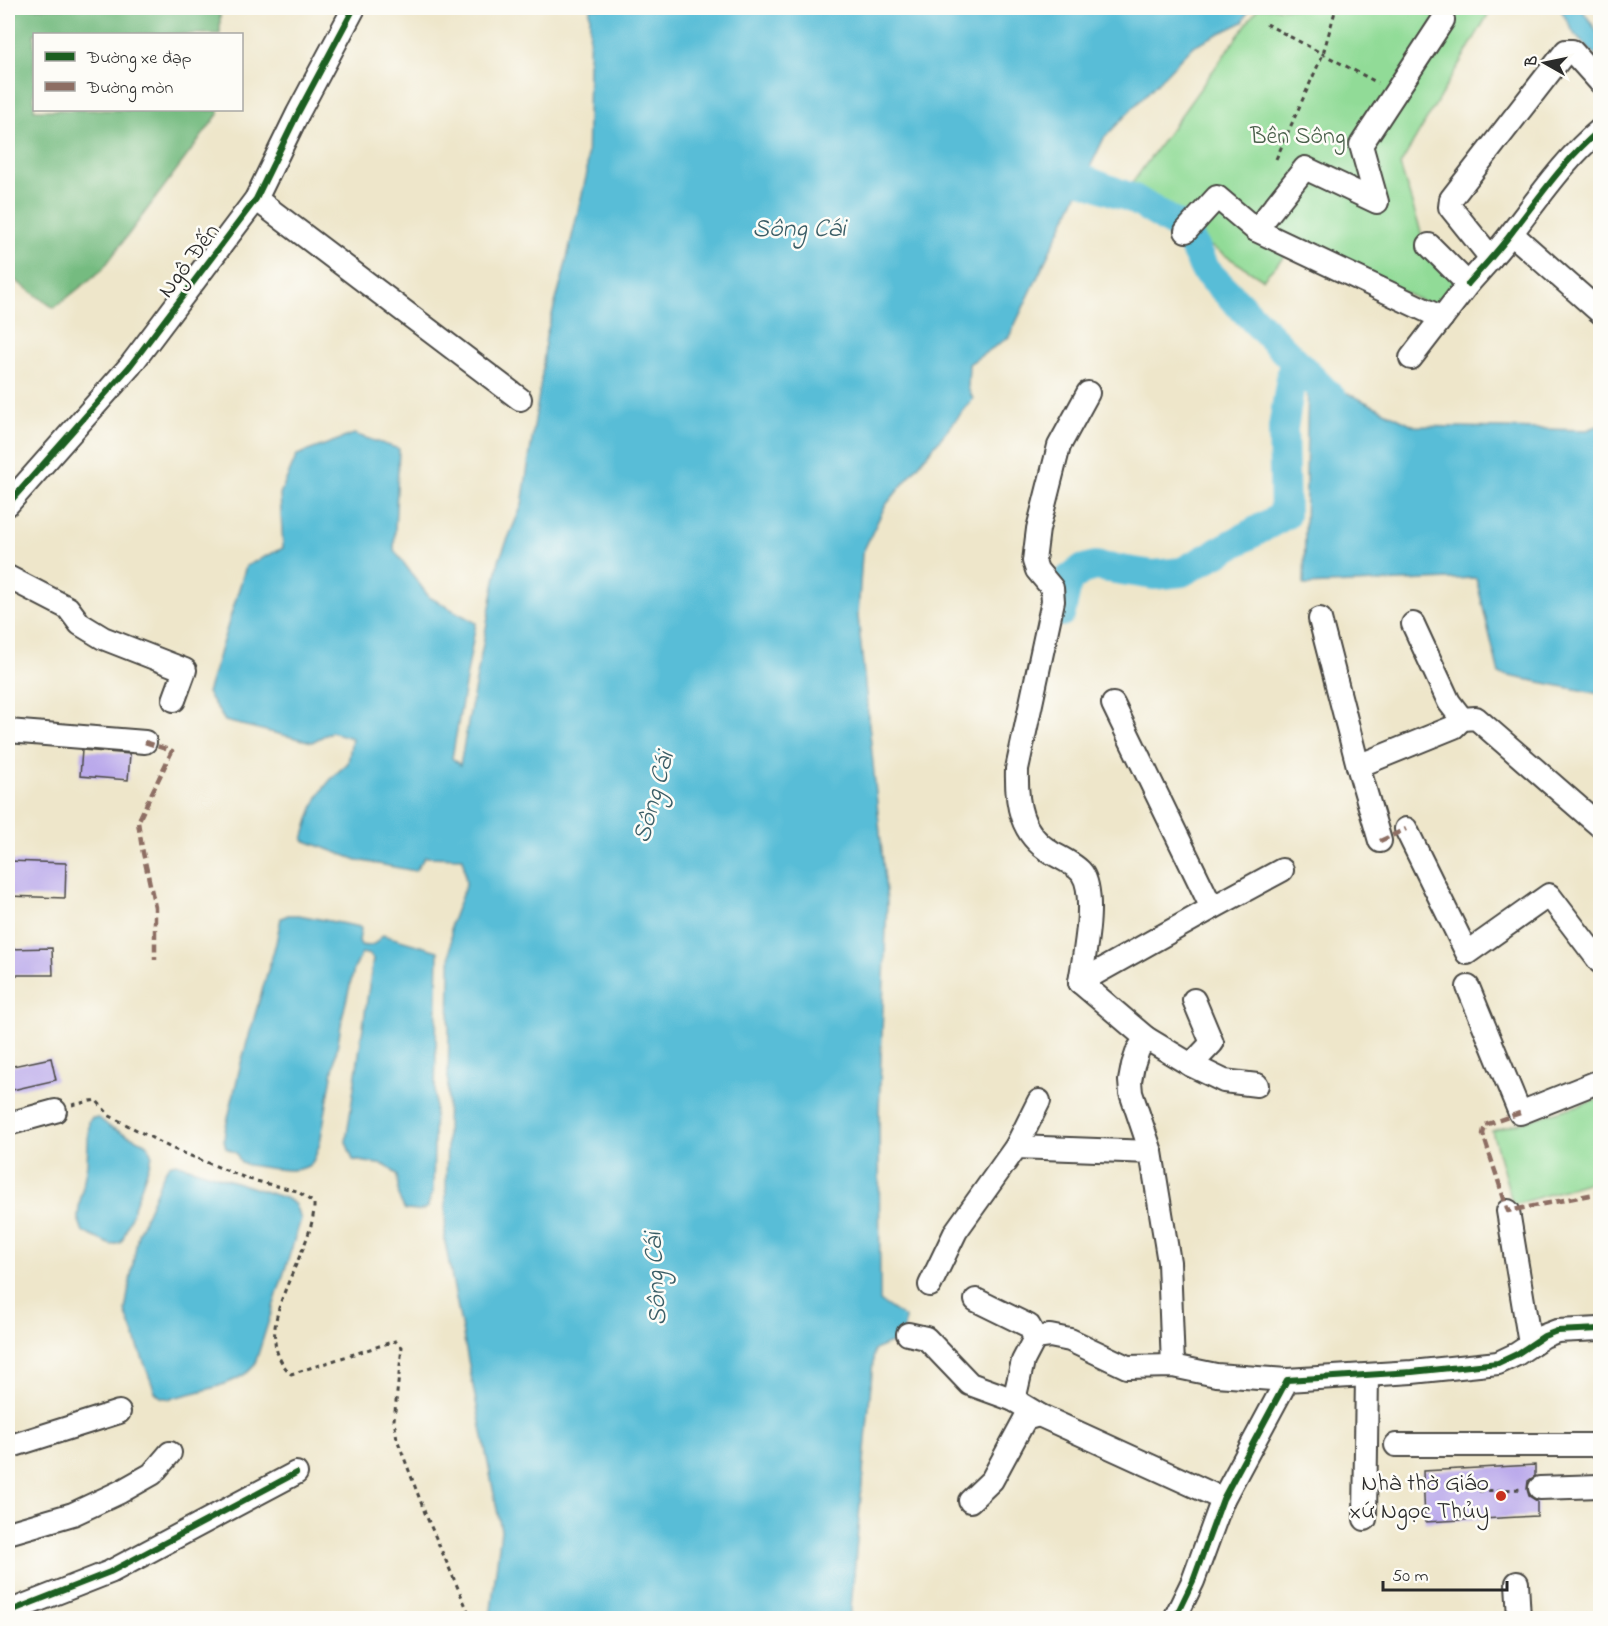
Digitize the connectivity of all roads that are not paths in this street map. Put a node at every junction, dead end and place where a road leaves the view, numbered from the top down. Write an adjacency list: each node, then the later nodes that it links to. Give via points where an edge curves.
1 (354, 8): 5 (street, Ngô Đến)
2 (1443, 20): 6 (street, via 1361,145 1377,202 1305,168)
3 (1600, 82): 10 (street, via 1572,51 1566,51 1451,199 1450,207)
4 (1600, 130): 8 (street, via 1557,173)
5 (256, 199): 16 (street); 17 (street, Ngô Đến, via 130,366)
6 (1256, 230): 7 (street, via 1217,197); 13 (street)
7 (1186, 231)
8 (1512, 234): 10 (street); 12 (street)
9 (1429, 245): 11 (street)
10 (1491, 258): 11 (street)
11 (1468, 284): 13 (street)
12 (1600, 312)
13 (1442, 318): 14 (street)
14 (1411, 358)
15 (1088, 393): 33 (street, via 1059,446 1038,529 1034,561 1052,588 1053,601 1017,769 1016,794 1025,825 1036,841 1082,873 1089,906)
16 (520, 399)
17 (8, 504)
18 (8, 577): 21 (street, via 68,608 80,624 103,638 184,670)
19 (1320, 619): 26 (street)
20 (1413, 624): 23 (street, via 1449,702)
21 (174, 700)
22 (1113, 704): 31 (street)
23 (1462, 719): 26 (street, via 1454,727); 27 (street, via 1476,718)
24 (8, 731): 25 (street)
25 (145, 742)
26 (1358, 766): 29 (street)
27 (1600, 826)
28 (1406, 829): 32 (street, via 1467,953 1549,895)
29 (1380, 841)
30 (1282, 870): 31 (street)
31 (1212, 908): 33 (street)
32 (1600, 962)
33 (1080, 982): 36 (street)
34 (1468, 987): 38 (street, via 1520,1113)
35 (1194, 1000): 37 (street, via 1212,1043)
36 (1146, 1038): 37 (street); 44 (street, via 1138,1050 1130,1081)
37 (1191, 1065): 39 (street, via 1224,1080)
38 (1600, 1081)
39 (1257, 1085)
40 (1039, 1101): 43 (street)
41 (55, 1110): 42 (street)
42 (8, 1124)
43 (1016, 1147): 44 (street); 46 (street, via 956,1231)
44 (1151, 1152): 52 (street, via 1168,1262)
45 (1508, 1211): 51 (street)
46 (930, 1285)
47 (976, 1300): 50 (street, via 1029,1326)
48 (1600, 1329): 51 (street, via 1557,1330)
49 (908, 1334): 55 (street, via 926,1338 970,1384)
50 (1035, 1338): 52 (street, via 1070,1340 1127,1366); 55 (street, via 1023,1361)
51 (1530, 1344): 53 (street, via 1497,1363)
52 (1173, 1366): 54 (street, via 1216,1375)
53 (1366, 1374): 54 (street); 67 (street)
54 (1287, 1380): 65 (street)
55 (1014, 1400): 57 (street)
56 (119, 1412): 60 (street)
57 (1039, 1415): 65 (street); 66 (street, via 1025,1419 992,1480)
58 (1396, 1445): 59 (street)
59 (1600, 1445)
60 (8, 1446)
61 (170, 1453): 68 (street, via 152,1474 120,1492 73,1514)
62 (296, 1473): 70 (street, via 110,1572)
63 (1600, 1486): 64 (street)
64 (1540, 1488)
65 (1223, 1499): 71 (street)
66 (970, 1501)
67 (1365, 1519)
68 (8, 1533)
69 (1517, 1583): 72 (street)
70 (8, 1612)
71 (1175, 1618)
72 (1519, 1618)

